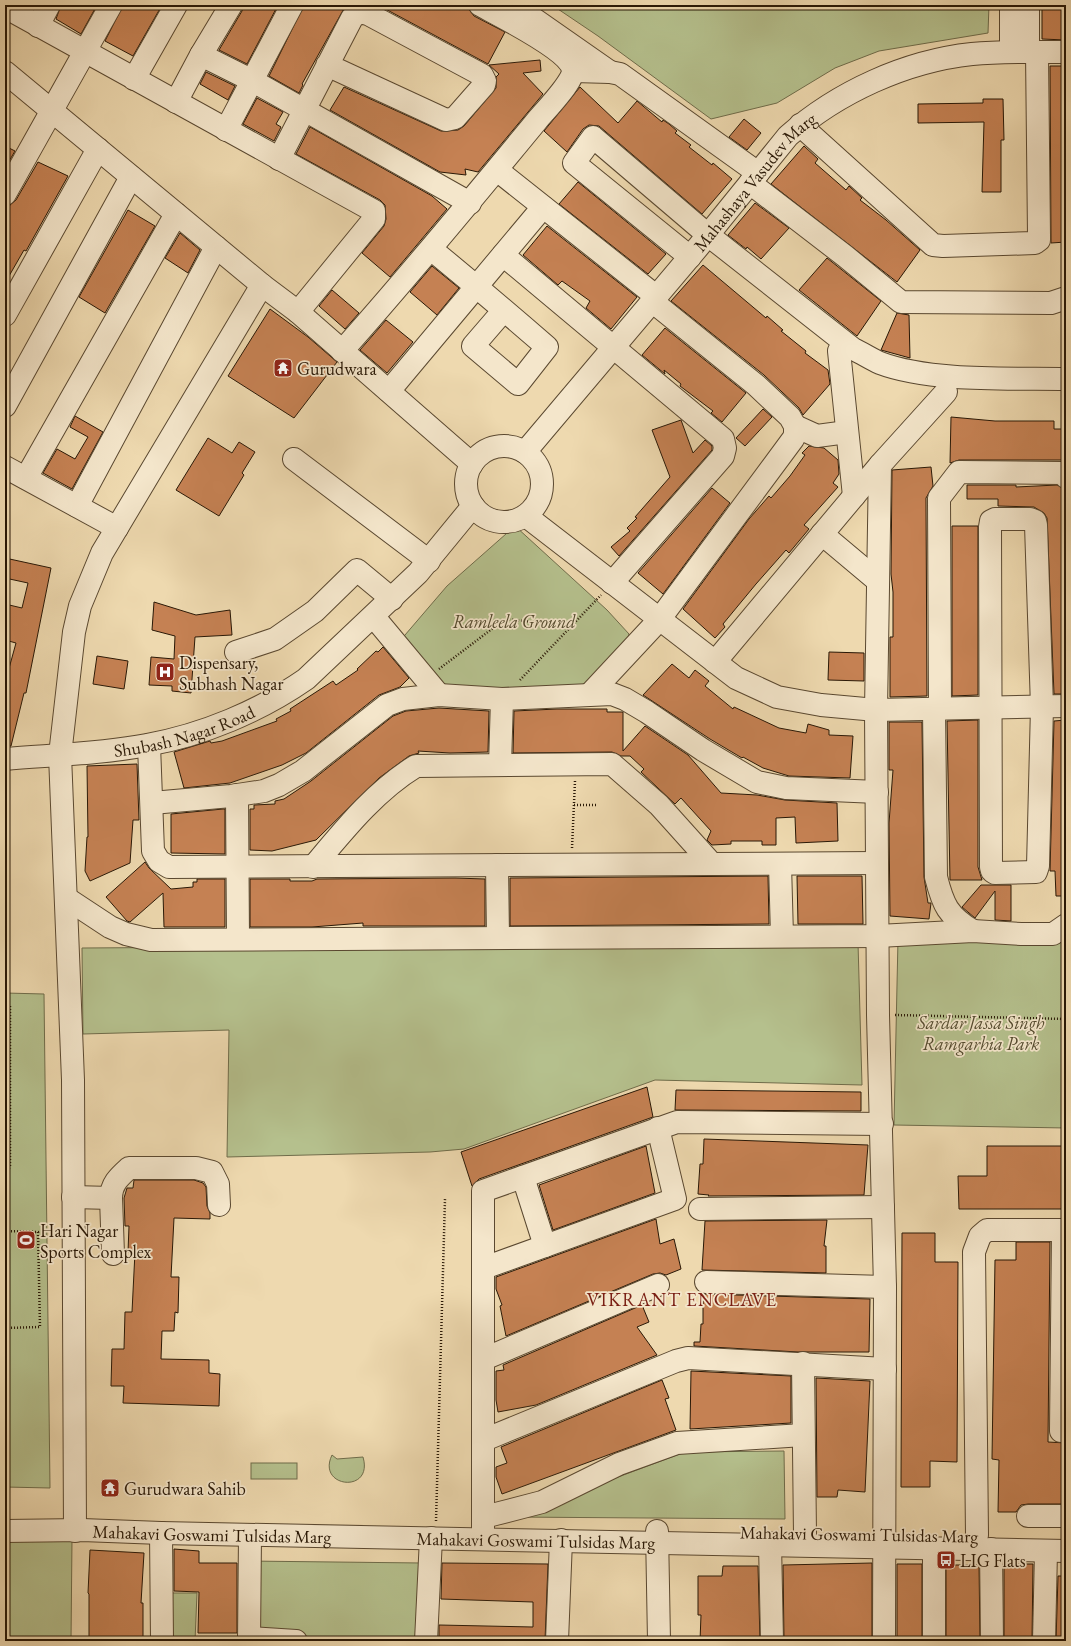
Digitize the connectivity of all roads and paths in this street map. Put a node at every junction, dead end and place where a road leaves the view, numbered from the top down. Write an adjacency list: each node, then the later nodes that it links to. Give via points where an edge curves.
1 (49, 5): 11 (street)
2 (111, 5): 12 (street)
3 (176, 5): 20 (street)
4 (231, 5): 15 (street)
5 (292, 5): 21 (street)
6 (480, 5): 17 (street, via 524,28 568,61)
7 (514, 5): 19 (street)
8 (1011, 5): 13 (street)
9 (1028, 5): 13 (street)
10 (5, 8): 11 (street)
11 (38, 26): 12 (street)
12 (85, 52): 20 (street); 24 (street)
13 (1025, 52): 14 (street, Mahashaya Vasudev Marg); 25 (street, Mahashaya Vasudev Marg, via 972,54 896,72 859,89); 25 (street, via 1039,236 1035,243 933,245)
14 (1066, 52)
15 (201, 55): 21 (street); 22 (street)
16 (327, 65): 16 (street, via 352,18 359,12 368,14 482,75 485,81 454,118 446,120); 23 (street)
17 (574, 71): 19 (street); 29 (street, via 552,104)
18 (5, 72): 24 (street)
19 (610, 72): 31 (street, via 625,77)
20 (134, 79): 22 (street)
21 (253, 81): 23 (street); 26 (street)
22 (176, 102): 26 (street)
23 (303, 109): 28 (street); 33 (street)
24 (52, 110): 27 (street); 32 (street)
25 (800, 125): 31 (street, Mahashaya Vasudev Marg)
26 (226, 130): 28 (street)
27 (98, 149): 30 (street); 46 (street)
28 (279, 159): 45 (street, via 374,212 375,215)
29 (497, 170): 33 (street); 34 (street)
30 (131, 176): 35 (street); 54 (street)
31 (754, 178): 36 (street, Mahashaya Vasudev Marg); 42 (street, via 901,302 1051,303)
32 (5, 194)
33 (470, 203): 38 (street)
34 (543, 207): 39 (street); 43 (street)
35 (176, 214): 37 (street); 63 (street)
36 (699, 246): 36 (street, via 593,137 574,163); 43 (street, Mahashaya Vasudev Marg); 49 (street); 50 (street, via 853,349 879,363 906,370 964,377)
37 (216, 247): 40 (street); 65 (street)
38 (431, 249): 41 (street); 48 (street)
39 (503, 255): 41 (street); 47 (street)
40 (262, 285): 45 (street); 68 (street)
41 (476, 287): 44 (street); 51 (street)
42 (1066, 298)
43 (655, 299): 47 (street, Mahashaya Vasudev Marg); 55 (street, via 756,386 794,421)
44 (504, 310)
45 (298, 312): 48 (street)
46 (5, 315)
47 (615, 347): 57 (street, Mahashaya Vasudev Marg); 72 (street, via 723,439 725,448 723,456)
48 (342, 351): 51 (street)
49 (839, 352): 52 (street, via 868,369 902,382); 56 (street)
50 (1066, 379)
51 (389, 392): 59 (street)
52 (946, 392): 53 (street); 60 (street)
53 (1066, 393)
54 (5, 406)
55 (795, 426): 56 (street, via 817,436); 75 (street, via 793,439)
56 (847, 432): 64 (street)
57 (525, 452): 59 (street, via 511,447 496,447 482,453); 67 (street, via 536,462 542,476 542,491 537,505)
58 (294, 459): 70 (street)
59 (472, 464): 66 (street, via 466,478 467,493)
60 (880, 465): 64 (street); 71 (street)
61 (5, 467): 63 (street)
62 (1066, 477): 84 (street, via 1062,473 960,472 939,498)
63 (26, 478): 65 (street)
64 (854, 496): 69 (street)
65 (77, 506): 68 (street)
66 (473, 506): 67 (street, via 484,517 498,522 513,522); 70 (street, Shubash Nagar Road)
67 (526, 516): 72 (street)
68 (117, 528): 88 (street, via 102,553 80,606 74,632)
69 (822, 534): 71 (street); 78 (street)
70 (429, 561): 73 (street, Shubash Nagar Road)
71 (878, 581): 86 (street)
72 (612, 583): 75 (street); 76 (path)
73 (392, 599): 74 (street, Shubash Nagar Road); 77 (street, via 357,570 314,611 275,639)
74 (374, 617): 79 (street); 87 (street, Shubash Nagar Road, via 306,679 289,691 218,725)
75 (659, 620): 78 (street); 80 (street)
76 (571, 626): 79 (path, via 505,619); 81 (path)
77 (236, 652)
78 (715, 662): 86 (street, via 736,678 777,697 821,706)
79 (432, 687): 81 (street); 93 (street, via 388,704 351,735 297,775 279,785 264,791)
80 (590, 694): 81 (street); 92 (street, via 612,694 624,698 757,782 786,788)
81 (502, 699): 91 (street)
82 (1066, 706): 83 (street)
83 (1042, 707): 85 (street); 85 (street, via 1038,866 1036,872 995,873 992,871); 85 (street, via 1036,526 1030,519 995,519 991,521 990,527)
84 (937, 708): 85 (street); 86 (street); 106 (street, via 936,877 940,894 949,913)
85 (991, 708)
86 (876, 710): 92 (street)
87 (149, 745): 88 (street, Shubash Nagar Road); 94 (street)
88 (60, 755): 89 (street, Shubash Nagar Road); 104 (street)
89 (5, 759)
90 (576, 764): 91 (street); 95 (path); 98 (street, via 612,764 659,805)
91 (500, 765): 102 (street, via 416,766 397,778 353,820)
92 (877, 792): 97 (street)
93 (237, 795): 94 (street); 103 (street)
94 (152, 804): 103 (street, via 153,851 155,857 164,865 169,868)
95 (574, 805): 96 (path); 101 (path)
96 (597, 805)
97 (877, 863): 99 (street); 108 (street)
98 (712, 864): 99 (street); 101 (street)
99 (780, 864): 107 (street)
100 (497, 865): 101 (street); 102 (street); 109 (street)
101 (572, 865)
102 (313, 866): 103 (street)
103 (237, 867): 110 (street)
104 (66, 898): 110 (street, via 110,927 151,940); 118 (street, via 73,1080)
105 (1066, 925): 106 (street, via 1053,934)
106 (973, 932): 108 (street)
107 (782, 936): 108 (street); 109 (street)
108 (878, 936): 112 (street)
109 (498, 937): 110 (street)
110 (238, 938)
111 (5, 1005): 117 (path, via 10,1005 10,1166)
112 (878, 1015): 113 (path); 114 (street)
113 (1066, 1019)
114 (882, 1124): 115 (street, via 677,1122); 122 (street)
115 (658, 1128): 116 (street); 126 (street, via 675,1199)
116 (523, 1177): 126 (street); 128 (street, via 484,1191)
117 (5, 1178)
118 (74, 1197): 119 (street); 142 (street)
119 (111, 1198): 121 (street, via 115,1180 129,1168 196,1168 212,1172 218,1184); 127 (street)
120 (445, 1199): 146 (path)
121 (219, 1205)
122 (883, 1207): 123 (street); 131 (street)
123 (700, 1209)
124 (1065, 1230): 136 (street); 153 (street, via 986,1230 976,1243 974,1252)
125 (5, 1231): 132 (path, via 38,1232 40,1327)
126 (545, 1246): 128 (street)
127 (113, 1254)
128 (484, 1268): 133 (street)
129 (706, 1282): 131 (street)
130 (658, 1284): 133 (street)
131 (885, 1287): 135 (street)
132 (5, 1328)
133 (484, 1359): 138 (street)
134 (803, 1363): 135 (street); 137 (street); 138 (street, via 688,1358)
135 (885, 1369): 152 (street)
136 (1061, 1431)
137 (803, 1435): 143 (street, via 677,1443 620,1464); 147 (street)
138 (484, 1440): 143 (street)
139 (1028, 1516): 140 (street)
140 (1066, 1516)
141 (5, 1520): 142 (street, Mahakavi Goswami Tulsidas Marg)
142 (75, 1526): 144 (street, Mahakavi Goswami Tulsidas Marg); 145 (street, Mahakavi Goswami Tulsidas Marg, via 82,1530); 146 (street, Mahakavi Goswami Tulsidas Marg)
143 (484, 1528): 146 (street, Mahakavi Goswami Tulsidas Marg); 150 (street, Mahakavi Goswami Tulsidas Marg); 151 (street, Mahakavi Goswami Tulsidas Marg)
144 (5, 1531)
145 (161, 1533): 148 (street, Mahakavi Goswami Tulsidas Marg); 158 (street)
146 (433, 1533): 148 (street, Mahakavi Goswami Tulsidas Marg); 160 (street)
147 (805, 1534): 150 (street, Mahakavi Goswami Tulsidas Marg); 152 (street, Mahakavi Goswami Tulsidas Marg)
148 (250, 1535): 157 (street)
149 (1066, 1536): 153 (street, Mahakavi Goswami Tulsidas Marg)
150 (657, 1537): 151 (street, Mahakavi Goswami Tulsidas Marg); 154 (street, Mahakavi Goswami Tulsidas Marg); 162 (street)
151 (561, 1540): 161 (street)
152 (883, 1541): 153 (street, Mahakavi Goswami Tulsidas Marg); 154 (street, Mahakavi Goswami Tulsidas Marg); 155 (street, Mahakavi Goswami Tulsidas Marg); 164 (street)
153 (984, 1542): 155 (street, Mahakavi Goswami Tulsidas Marg); 156 (street, Mahakavi Goswami Tulsidas Marg); 166 (street)
154 (770, 1543): 163 (street)
155 (934, 1548): 165 (street)
156 (1056, 1551): 167 (street)
157 (249, 1639): 159 (street)
158 (162, 1641)
159 (296, 1641)
160 (426, 1641)
161 (557, 1641)
162 (659, 1641)
163 (772, 1641)
164 (884, 1641)
165 (934, 1641)
166 (992, 1641)
167 (1044, 1641)

